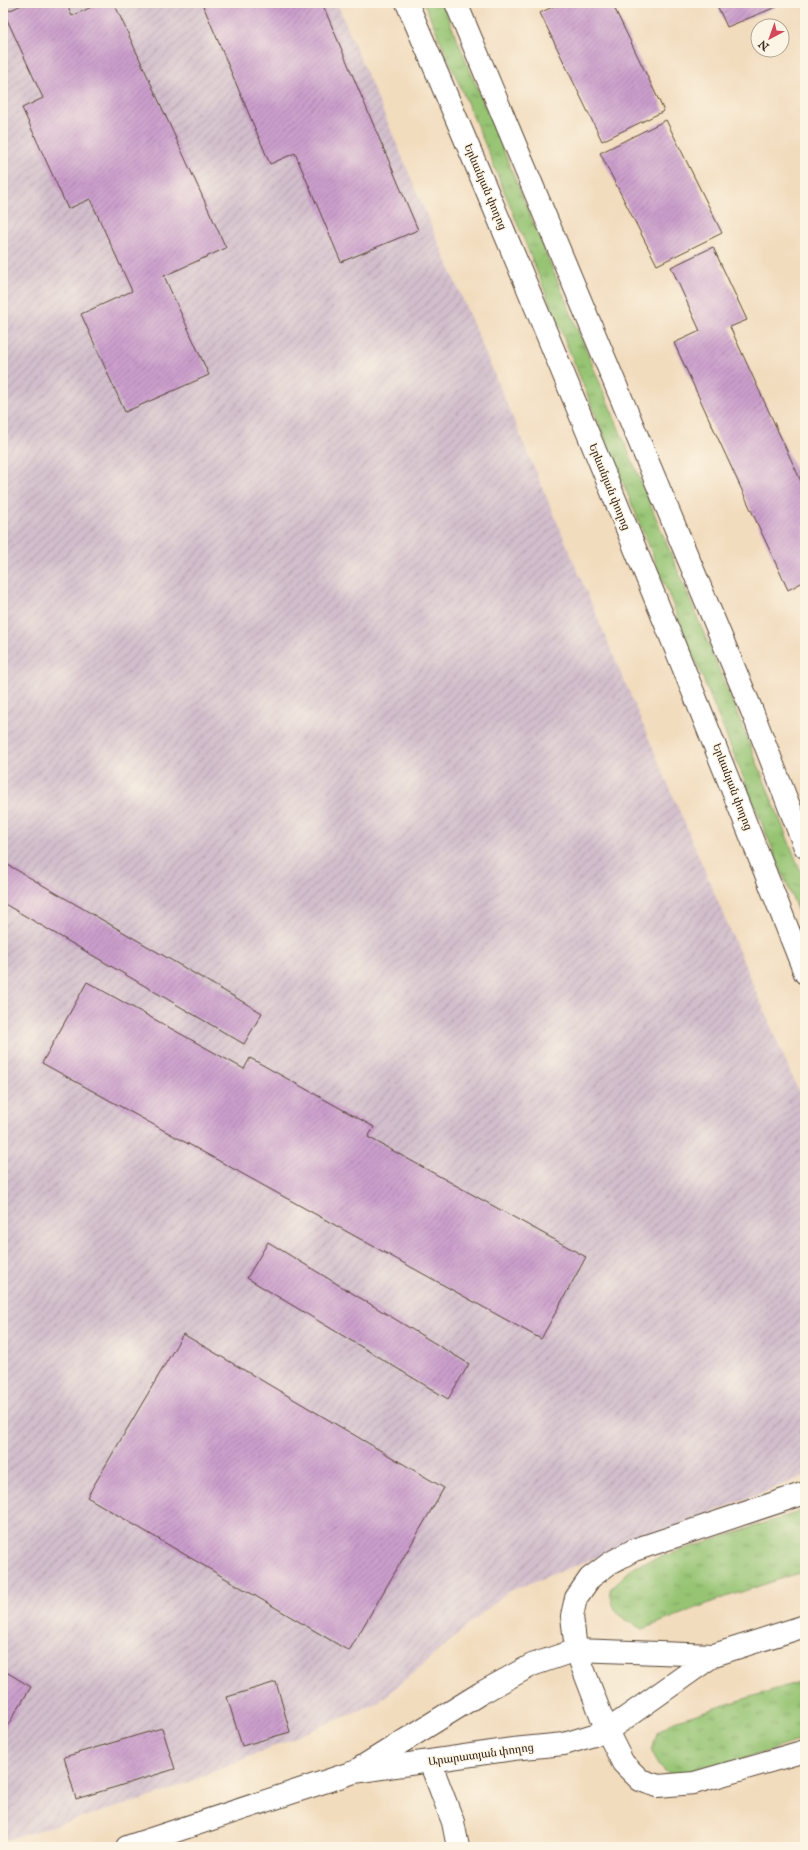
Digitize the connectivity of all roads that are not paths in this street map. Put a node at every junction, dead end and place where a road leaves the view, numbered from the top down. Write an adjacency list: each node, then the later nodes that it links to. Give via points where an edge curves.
1 (407, 3): 4 (main road, Երևանյան փողոց, via 702,711)
2 (456, 3): 3 (main road, via 746,696)
3 (805, 847)
4 (805, 973)
5 (805, 1493): 7 (main road, via 634,1550 610,1563 590,1578 576,1598 572,1616)
6 (805, 1626): 8 (main road)
7 (576, 1650): 8 (main road); 9 (main road); 12 (main road, Արարատյան փողոց, via 532,1665 481,1693)
8 (714, 1655): 9 (main road, Արարատյան փողոց)
9 (607, 1731): 10 (main road, via 623,1763 640,1780 658,1786 694,1783); 11 (main road, Արարատյան փողոց, via 564,1744)
10 (805, 1751)
11 (430, 1762): 12 (main road, Արարատյան փողոց); 14 (main road, via 453,1822)
12 (354, 1772): 13 (main road, Արարատյան փողոց)
13 (136, 1846)
14 (458, 1847)

